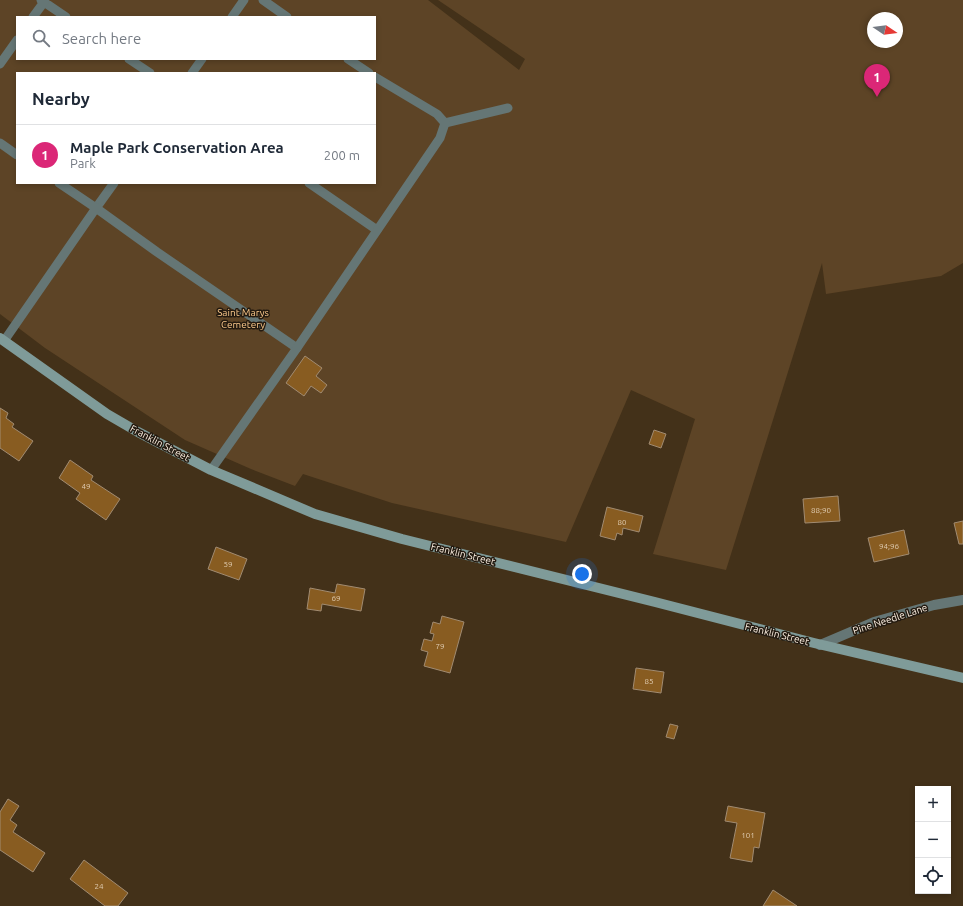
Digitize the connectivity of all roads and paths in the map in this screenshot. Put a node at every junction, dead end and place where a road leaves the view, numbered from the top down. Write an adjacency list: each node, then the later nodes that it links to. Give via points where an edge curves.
1 (244, 0): 6 (lane)
2 (262, 0): 7 (lane)
3 (43, 1): 4 (lane); 5 (lane)
4 (34, 16)
5 (65, 16)
6 (233, 16)
7 (286, 16)
8 (16, 41): 12 (lane)
9 (130, 60): 13 (lane)
10 (201, 60): 14 (lane)
11 (350, 60): 15 (lane)
12 (0, 64)
13 (148, 72)
14 (193, 72)
15 (368, 72)
16 (376, 78): 18 (lane, via 437,114)
17 (508, 108): 18 (lane)
18 (445, 123): 25 (lane, via 440,138)
19 (0, 143): 20 (lane)
20 (16, 153)
21 (60, 184): 24 (lane)
22 (113, 184): 24 (lane)
23 (310, 184): 25 (lane)
24 (96, 208): 26 (lane); 27 (lane)
25 (377, 230): 27 (lane)
26 (2, 339): 28 (street, Franklin Street, via 107,414)
27 (297, 348): 28 (lane)
28 (211, 470): 30 (street, Franklin Street, via 315,514 356,526)
29 (963, 600): 30 (street, Pine Needle Lane, via 934,605 874,622)
30 (820, 645): 31 (street, Franklin Street)
31 (963, 678)

